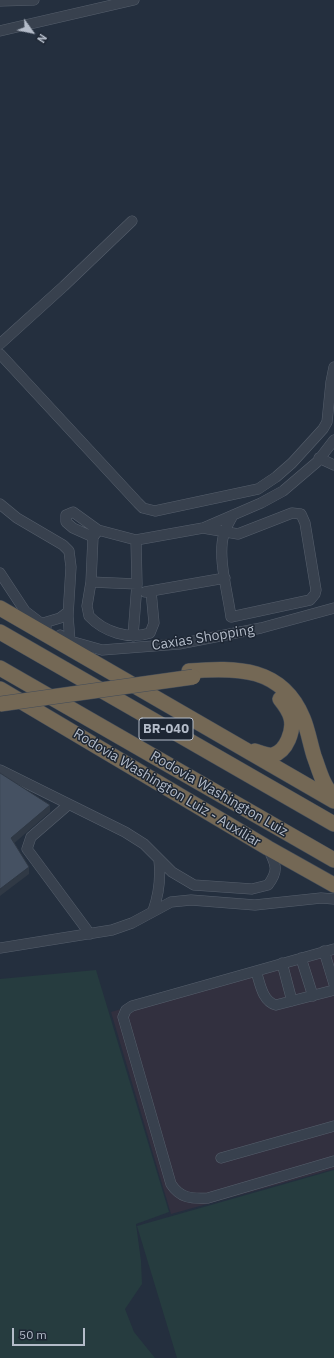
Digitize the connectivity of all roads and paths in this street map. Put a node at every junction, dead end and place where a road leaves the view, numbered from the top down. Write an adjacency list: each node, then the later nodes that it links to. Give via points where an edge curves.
1 (34, 0): 3 (street)
2 (134, 0): 4 (street)
3 (0, 1)
4 (0, 31)
5 (132, 221): 6 (street)
6 (0, 344)
7 (0, 354): 8 (street, via 138,503 143,508 155,511 258,489 276,477 292,463 327,422)
8 (334, 367)
9 (334, 440): 10 (street)
10 (319, 458): 11 (street); 12 (street); 14 (street, via 283,491 261,504)
11 (334, 458)
12 (334, 465)
13 (0, 504): 28 (street, via 17,518 69,551 71,555)
14 (233, 515): 15 (street); 16 (street)
15 (203, 528): 16 (street); 17 (street)
16 (224, 533): 19 (street, via 222,553); 19 (street, via 238,534 292,513 301,514 304,518 316,590 310,600 231,617)
17 (136, 540): 20 (street, via 95,533); 22 (street)
18 (0, 573): 25 (street, Caxias Shopping)
19 (225, 578): 23 (street)
20 (91, 582): 22 (street); 31 (street, via 87,606 90,616 112,632)
21 (0, 586): 25 (street, Caxias Shopping)
22 (137, 589): 23 (street); 31 (street)
23 (151, 591): 31 (street, via 154,629 150,634)
24 (0, 602): 32 (street)
25 (16, 602): 29 (street, Caxias Shopping)
26 (0, 608): 32 (highway)
27 (334, 608): 33 (street, Caxias Shopping, via 261,628 179,644 106,650 89,648)
28 (68, 612): 29 (street, via 60,618); 33 (street)
29 (40, 624): 33 (street, Caxias Shopping)
30 (0, 632): 44 (highway, BR-040)
31 (132, 636)
32 (50, 637): 39 (highway)
33 (70, 641)
34 (0, 668): 47 (highway, Rodovia Washington Luiz / BR-040)
35 (191, 674): 37 (highway); 38 (highway, bridge); 39 (highway, via 251,680 266,687 287,708 292,729 288,741 280,751 274,755 265,755); 41 (highway, via 222,668 240,670 266,678 284,689 304,718 320,772 329,792)
36 (0, 689): 45 (highway, Rodovia Washington Luiz - Auxiliar)
37 (0, 695)
38 (0, 704)
39 (238, 745): 42 (highway)
40 (0, 770): 43 (street)
41 (334, 796)
42 (334, 801)
43 (68, 805): 46 (street, via 125,832 144,844); 53 (street, via 31,837 27,849)
44 (334, 824)
45 (268, 848): 48 (highway, Rodovia Washington Luiz - Auxiliar); 49 (street, via 276,867 274,877 268,885)
46 (159, 860): 49 (street, via 182,879 194,885); 52 (street, via 159,895)
47 (334, 860)
48 (334, 885)
49 (252, 889): 51 (street)
50 (334, 899): 51 (street)
51 (255, 905): 52 (street, via 191,900 171,902)
52 (153, 911): 53 (street, via 132,923)
53 (90, 934): 54 (street)
54 (0, 948)
55 (329, 950): 56 (street); 59 (street)
56 (301, 958): 57 (street); 61 (street)
57 (282, 963): 58 (street); 62 (street)
58 (256, 971): 62 (street, via 266,1000 270,1004); 65 (street, via 132,1006 126,1010 123,1017 170,1184 188,1198 208,1198)
59 (334, 984)
60 (334, 990): 61 (street)
61 (313, 996): 62 (street)
62 (292, 1001)
63 (334, 1126): 64 (street)
64 (221, 1158)
65 (334, 1161)

